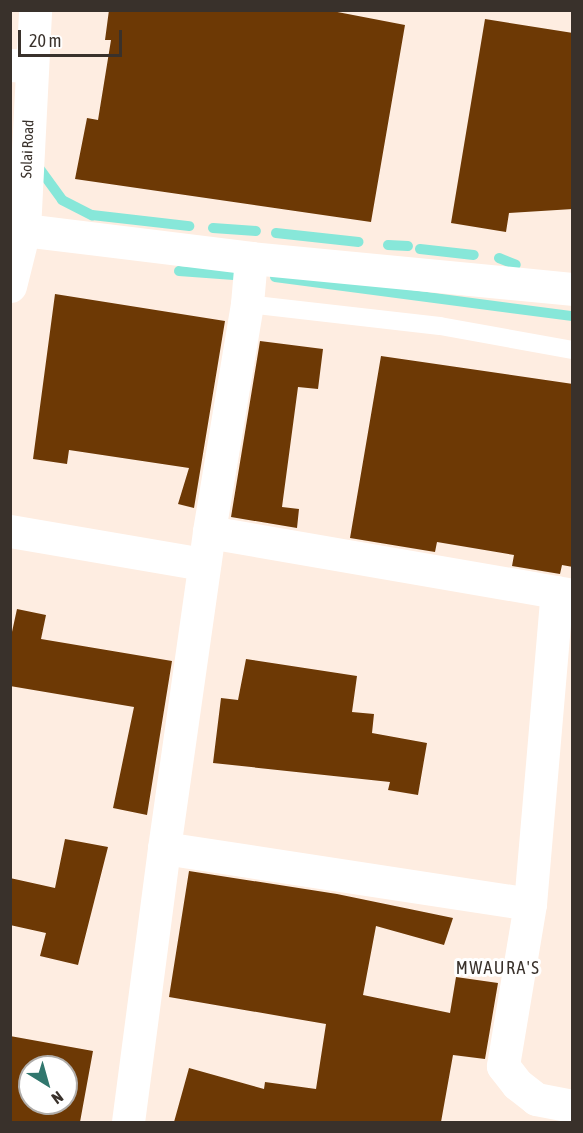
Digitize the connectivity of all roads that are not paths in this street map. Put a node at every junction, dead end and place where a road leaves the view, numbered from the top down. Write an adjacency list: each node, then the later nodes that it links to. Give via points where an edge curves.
1 (35, 10): 2 (main road, Solai Road)
2 (20, 65): 3 (main road, Solai Road)
3 (24, 230): 4 (main road); 5 (main road, Solai Road)
4 (251, 258): 6 (main road); 7 (main road)
5 (10, 286)
6 (573, 289)
7 (247, 304): 8 (lane, via 440,326); 10 (main road)
8 (573, 350)
9 (10, 531): 11 (main road)
10 (208, 532): 11 (main road); 12 (main road)
11 (204, 564): 13 (main road)
12 (565, 594): 14 (main road)
13 (164, 848): 14 (main road); 16 (main road)
14 (530, 904): 15 (main road, via 503,1066 536,1099)
15 (573, 1106)
16 (128, 1122)

